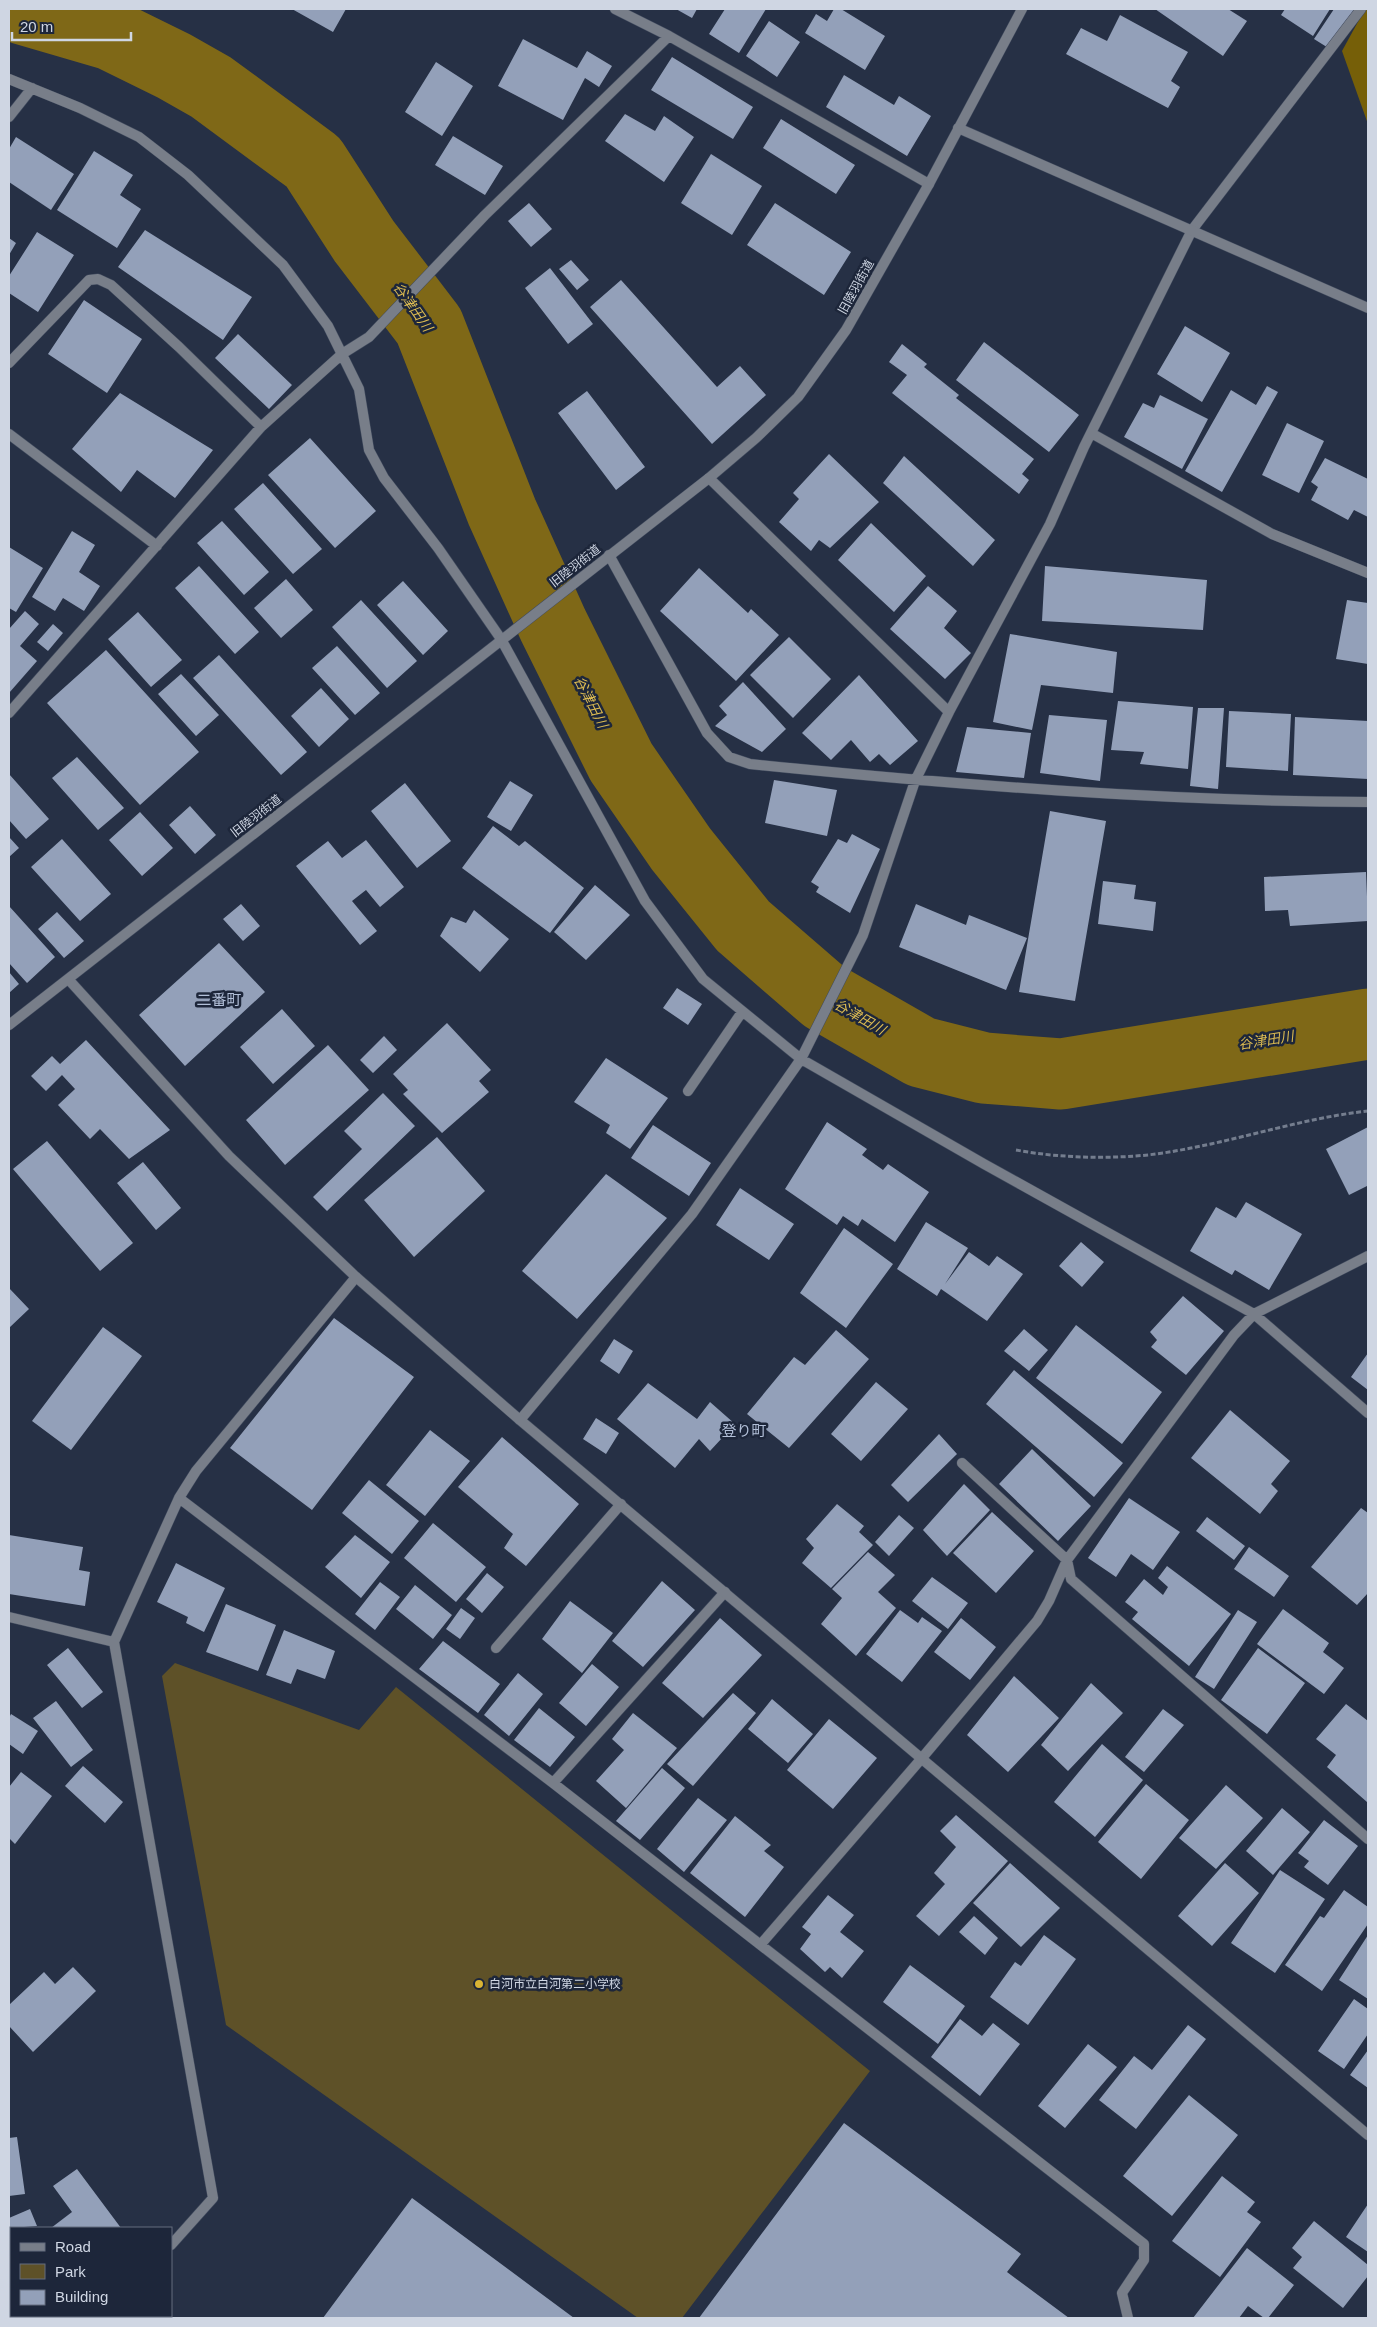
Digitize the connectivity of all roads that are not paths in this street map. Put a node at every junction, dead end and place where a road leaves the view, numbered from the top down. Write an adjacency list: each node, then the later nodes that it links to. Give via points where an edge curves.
1 (614, 9): 4 (street)
2 (1022, 9): 8 (street, 旧陸羽街道)
3 (1361, 9): 10 (street)
4 (669, 36): 9 (street); 12 (street, via 485,214 369,338)
5 (9, 79): 6 (street)
6 (32, 88): 7 (street); 12 (street, via 139,137 188,175 283,266 328,326)
7 (9, 117)
8 (958, 128): 9 (street, 旧陸羽街道); 10 (street)
9 (929, 184): 17 (street, 旧陸羽街道, via 846,330 798,397)
10 (1192, 230): 11 (street); 15 (street)
11 (1368, 308)
12 (342, 354): 14 (street); 21 (street, via 360,389 369,450 380,471)
13 (9, 363): 14 (street, via 89,280 98,279 125,297)
14 (261, 427): 18 (street)
15 (1091, 433): 20 (street, via 1272,534); 22 (street, via 1050,524)
16 (9, 434): 18 (street)
17 (709, 478): 19 (street, 旧陸羽街道); 22 (street)
18 (157, 546): 23 (street)
19 (609, 555): 21 (street, 旧陸羽街道); 24 (street, via 707,734 729,757 750,764)
20 (1368, 574)
21 (501, 639): 26 (street, 旧陸羽街道); 27 (street, via 645,901 703,980)
22 (949, 712): 24 (street)
23 (9, 713)
24 (915, 781): 25 (street, via 1127,796); 29 (street, via 863,935)
25 (1368, 802)
26 (69, 980): 28 (street, 旧陸羽街道); 32 (street, via 228,1156)
27 (742, 1012): 29 (street); 30 (street)
28 (9, 1025)
29 (801, 1059): 33 (street); 35 (street, via 692,1214)
30 (688, 1091)
31 (1368, 1256): 33 (street)
32 (356, 1277): 35 (street); 37 (street, via 196,1471)
33 (1254, 1314): 34 (street); 39 (street, via 1234,1335)
34 (1368, 1413)
35 (520, 1420): 38 (street)
36 (962, 1462): 39 (street)
37 (179, 1498): 42 (street); 45 (street)
38 (622, 1504): 40 (street); 43 (street)
39 (1068, 1560): 44 (street, via 1037,1620); 46 (street, via 1070,1579)
40 (725, 1592): 44 (street); 45 (street)
41 (9, 1617): 42 (street)
42 (114, 1642): 49 (street, via 213,2198)
43 (496, 1648)
44 (922, 1758): 47 (street); 48 (street)
45 (553, 1783): 47 (street)
46 (1368, 1839)
47 (761, 1944): 50 (street, via 1144,2244 1144,2260 1122,2293)
48 (1368, 2135)
49 (172, 2244)
50 (1128, 2318)

